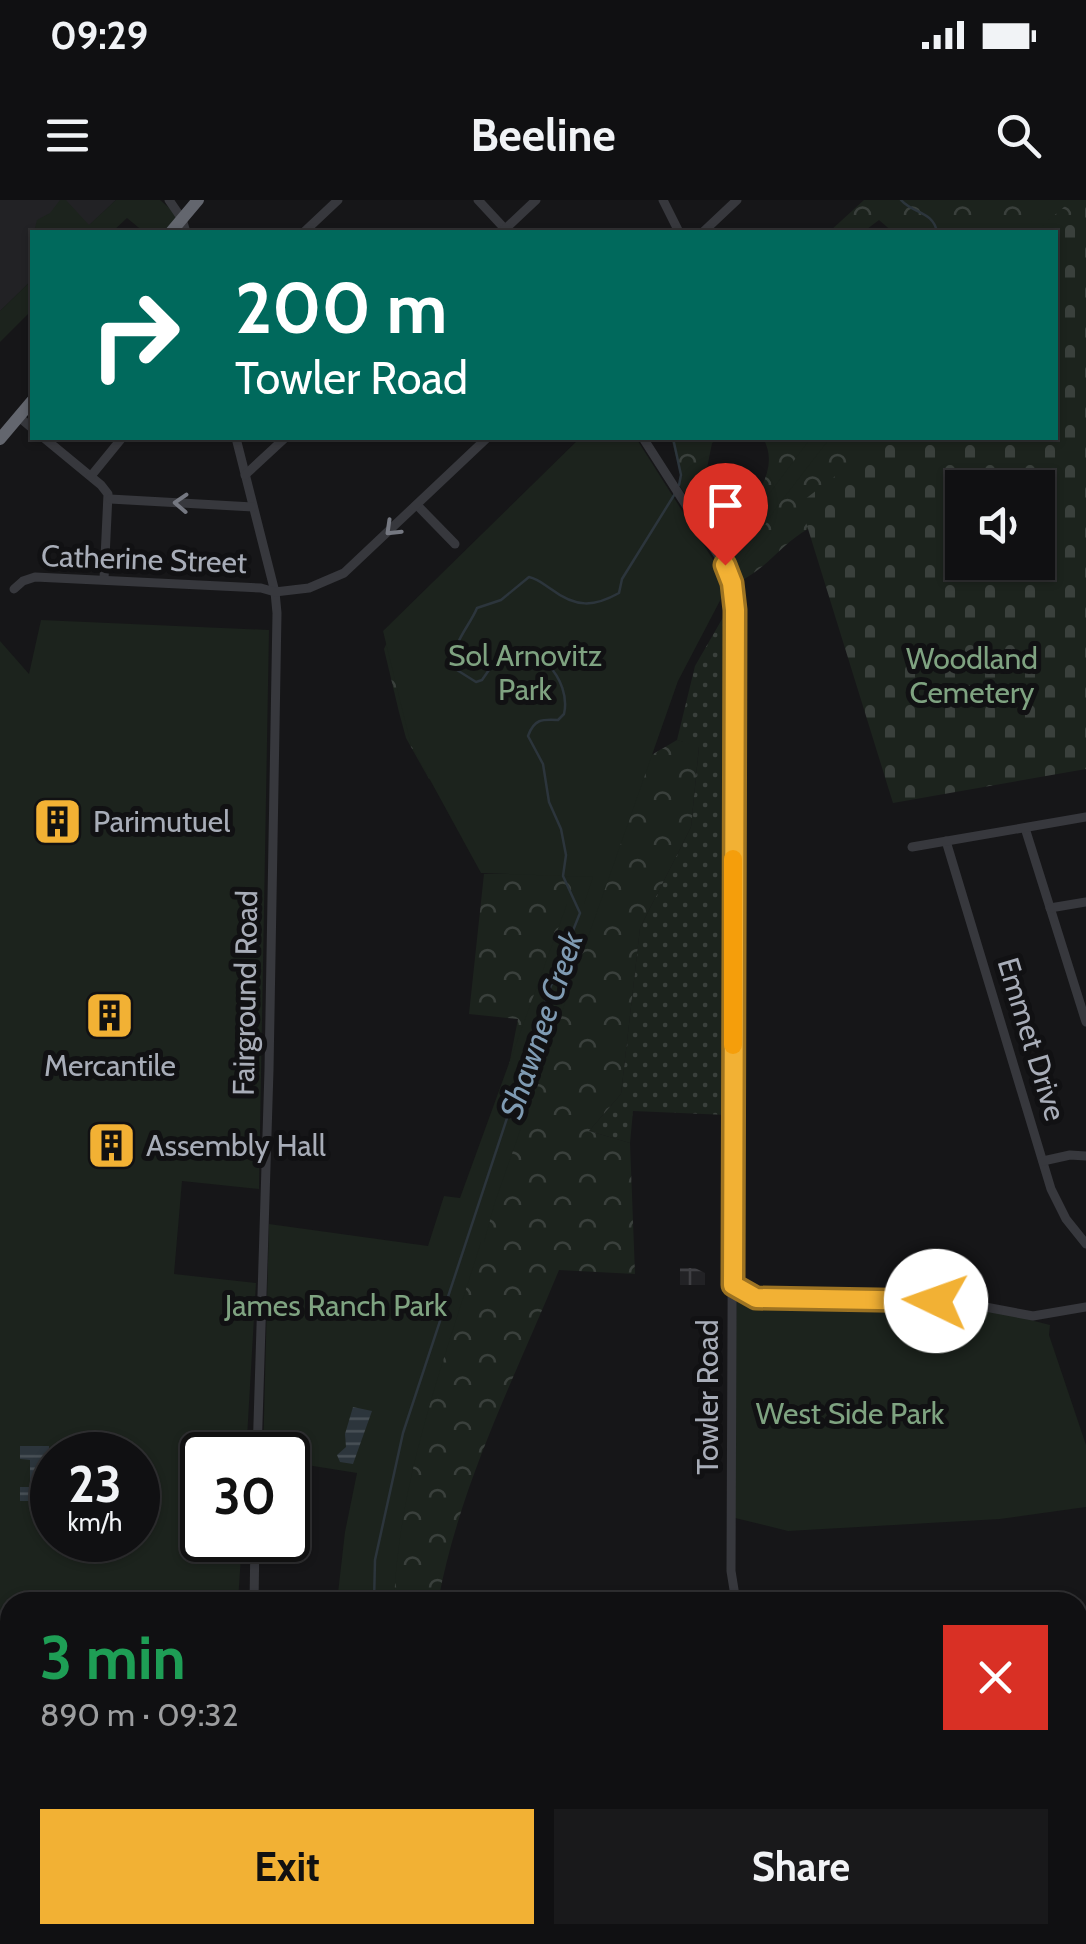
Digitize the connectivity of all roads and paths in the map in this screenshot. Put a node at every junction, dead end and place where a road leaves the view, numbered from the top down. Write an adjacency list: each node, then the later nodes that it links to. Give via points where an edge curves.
1 (169, 200): 8 (street)
2 (198, 200): 8 (highway)
3 (338, 200): 9 (street)
4 (478, 200): 10 (street)
5 (536, 200): 11 (street)
6 (663, 200): 12 (street)
7 (737, 200): 13 (street)
8 (184, 226)
9 (306, 230)
10 (503, 230)
11 (505, 230)
12 (677, 230)
13 (705, 230)
14 (30, 403): 15 (highway)
15 (19, 417): 16 (street); 17 (highway)
16 (30, 426)
17 (0, 438)
18 (46, 440): 25 (street)
19 (120, 440): 25 (street)
20 (237, 440): 24 (street, Fairground Road)
21 (283, 440): 24 (street)
22 (486, 440): 27 (street, Catherine Street)
23 (645, 440): 43 (street, Towler Road, via 727,569 735,598)
24 (246, 475): 28 (street, Fairground Road)
25 (91, 476): 26 (street)
26 (110, 499): 28 (street, one-way to 26); 30 (street)
27 (418, 505): 29 (street); 32 (street, Catherine Street, one-way to 32, via 344,573)
28 (253, 506): 32 (street, Fairground Road)
29 (456, 544)
30 (104, 579): 31 (street, Catherine Street, via 35,577); 32 (street, Catherine Street)
31 (14, 589)
32 (275, 592): 45 (street, Fairground Road)
33 (1086, 817): 34 (street)
34 (1025, 828): 35 (street); 38 (street)
35 (946, 842): 36 (street); 41 (street, Emmet Drive)
36 (912, 848)
37 (1086, 902): 38 (street)
38 (1050, 908): 39 (street)
39 (1086, 1022)
40 (1086, 1156): 41 (street)
41 (1042, 1161): 42 (street, Emmet Drive, via 1060,1209)
42 (1086, 1244)
43 (733, 1285): 44 (street, via 756,1298 909,1298 1033,1316); 48 (street, Towler Road)
44 (1086, 1306)
45 (258, 1432)
46 (255, 1562): 47 (street)
47 (254, 1592)
48 (734, 1592)

